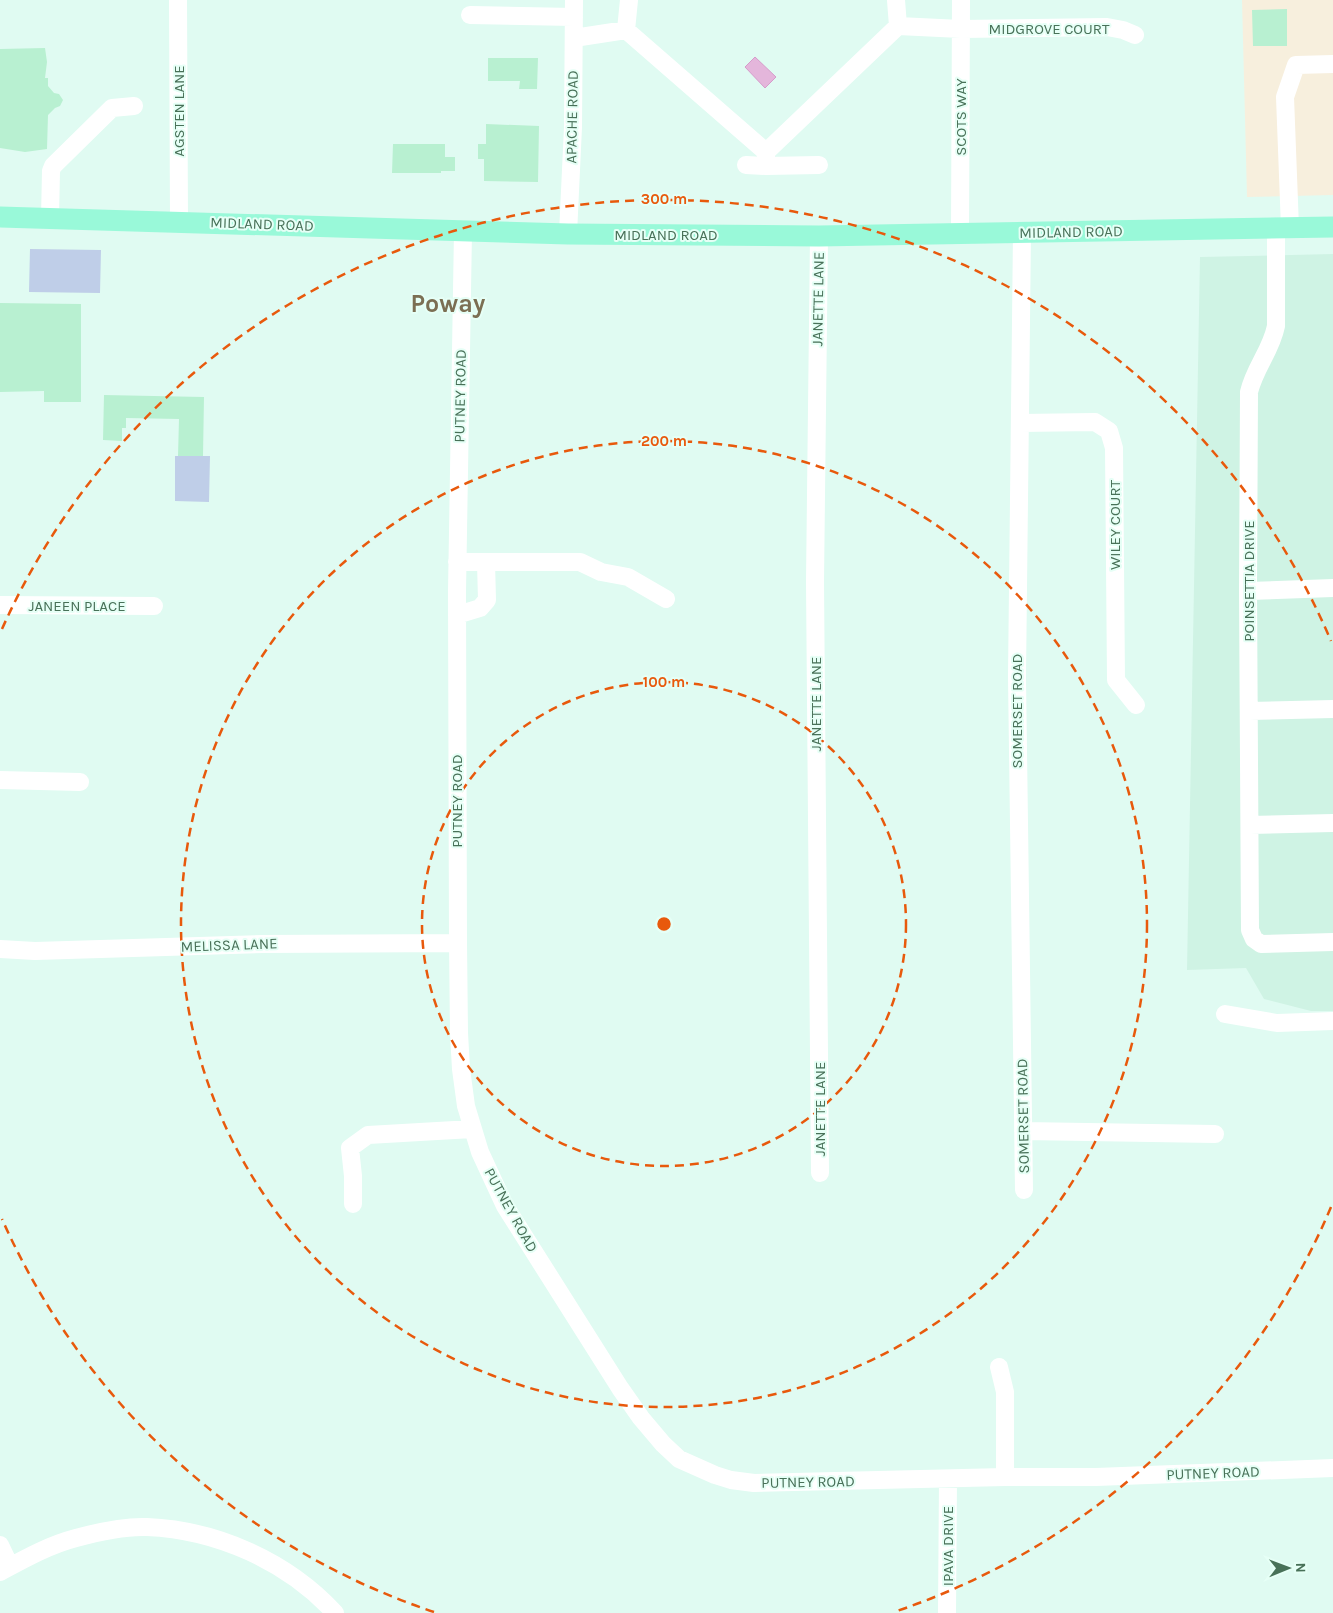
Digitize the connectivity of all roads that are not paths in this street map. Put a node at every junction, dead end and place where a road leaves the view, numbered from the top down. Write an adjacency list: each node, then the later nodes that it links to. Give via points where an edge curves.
1 (178, 0): 19 (street, AGSTEN LANE)
2 (629, 0): 9 (street)
3 (896, 0): 7 (street)
4 (960, 0): 8 (street, SCOTS WAY)
5 (574, 9): 6 (street); 11 (street, APACHE ROAD)
6 (470, 15)
7 (898, 26): 8 (street, MIDGROVE COURT); 14 (street)
8 (961, 29): 10 (street, MIDGROVE COURT, via 1107,27); 25 (street, SCOTS WAY)
9 (626, 30): 11 (street); 14 (street)
10 (1135, 34)
11 (574, 38): 24 (street, APACHE ROAD)
12 (1333, 64): 21 (street, POINSETTIA DRIVE, via 1296,65 1285,97)
13 (134, 106): 18 (street, via 112,108 53,166)
14 (766, 159): 15 (street); 16 (street)
15 (746, 165)
16 (820, 165)
17 (0, 217): 18 (main road, MIDLAND ROAD)
18 (50, 218): 19 (main road, MIDLAND ROAD)
19 (179, 221): 22 (main road, MIDLAND ROAD)
20 (1333, 227): 21 (main road, MIDLAND ROAD)
21 (1283, 228): 23 (main road, MIDLAND ROAD); 31 (street, POINSETTIA DRIVE, via 1276,326 1273,339 1252,378 1249,392)
22 (463, 231): 24 (main road, MIDLAND ROAD); 28 (street, PUTNEY ROAD)
23 (1022, 232): 25 (main road, MIDLAND ROAD); 27 (street, SOMERSET ROAD)
24 (568, 234): 26 (main road, MIDLAND ROAD)
25 (960, 234): 26 (main road, MIDLAND ROAD)
26 (819, 236): 51 (street, JANETTE LANE, via 815,582)
27 (1020, 423): 36 (street, WILEY COURT, via 1095,422 1109,431 1114,448 1116,680); 49 (street, SOMERSET ROAD, via 1017,677)
28 (458, 562): 29 (street); 35 (street, PUTNEY ROAD)
29 (486, 562): 32 (street, via 580,562 601,572 628,577); 35 (street, via 486,600 480,608)
30 (1333, 588): 31 (street)
31 (1248, 590): 38 (street, POINSETTIA DRIVE)
32 (666, 599)
33 (0, 605): 34 (street, JANEEN PLACE)
34 (154, 606)
35 (457, 615): 44 (street, PUTNEY ROAD)
36 (1136, 705)
37 (1333, 708): 38 (street)
38 (1249, 711): 42 (street, POINSETTIA DRIVE)
39 (0, 780): 40 (street)
40 (80, 782)
41 (1333, 823): 42 (street)
42 (1250, 825): 43 (street, POINSETTIA DRIVE, via 1250,930 1254,939 1262,944)
43 (1333, 942)
44 (458, 943): 45 (street, MELISSA LANE); 48 (street, PUTNEY ROAD, via 461,1069)
45 (0, 949)
46 (1225, 1014): 47 (street, via 1277,1023)
47 (1333, 1021)
48 (472, 1129): 53 (street, via 368,1135 350,1148); 57 (street, PUTNEY ROAD, via 505,1206 620,1388 651,1430 679,1459 715,1475 754,1483)
49 (1024, 1131): 50 (street); 52 (street, SOMERSET ROAD)
50 (1216, 1134)
51 (820, 1173)
52 (1024, 1190)
53 (353, 1204)
54 (999, 1367): 56 (street, via 1005,1392)
55 (1333, 1468): 56 (street, PUTNEY ROAD, via 1096,1477)
56 (1004, 1477): 57 (street, PUTNEY ROAD)
57 (948, 1479): 61 (street, IPAVA DRIVE)
58 (0, 1545): 59 (street)
59 (5, 1569): 60 (street, via 30,1555 74,1538 110,1530 146,1527 189,1532 228,1542 255,1554 298,1580)
60 (335, 1613)
61 (948, 1613)

